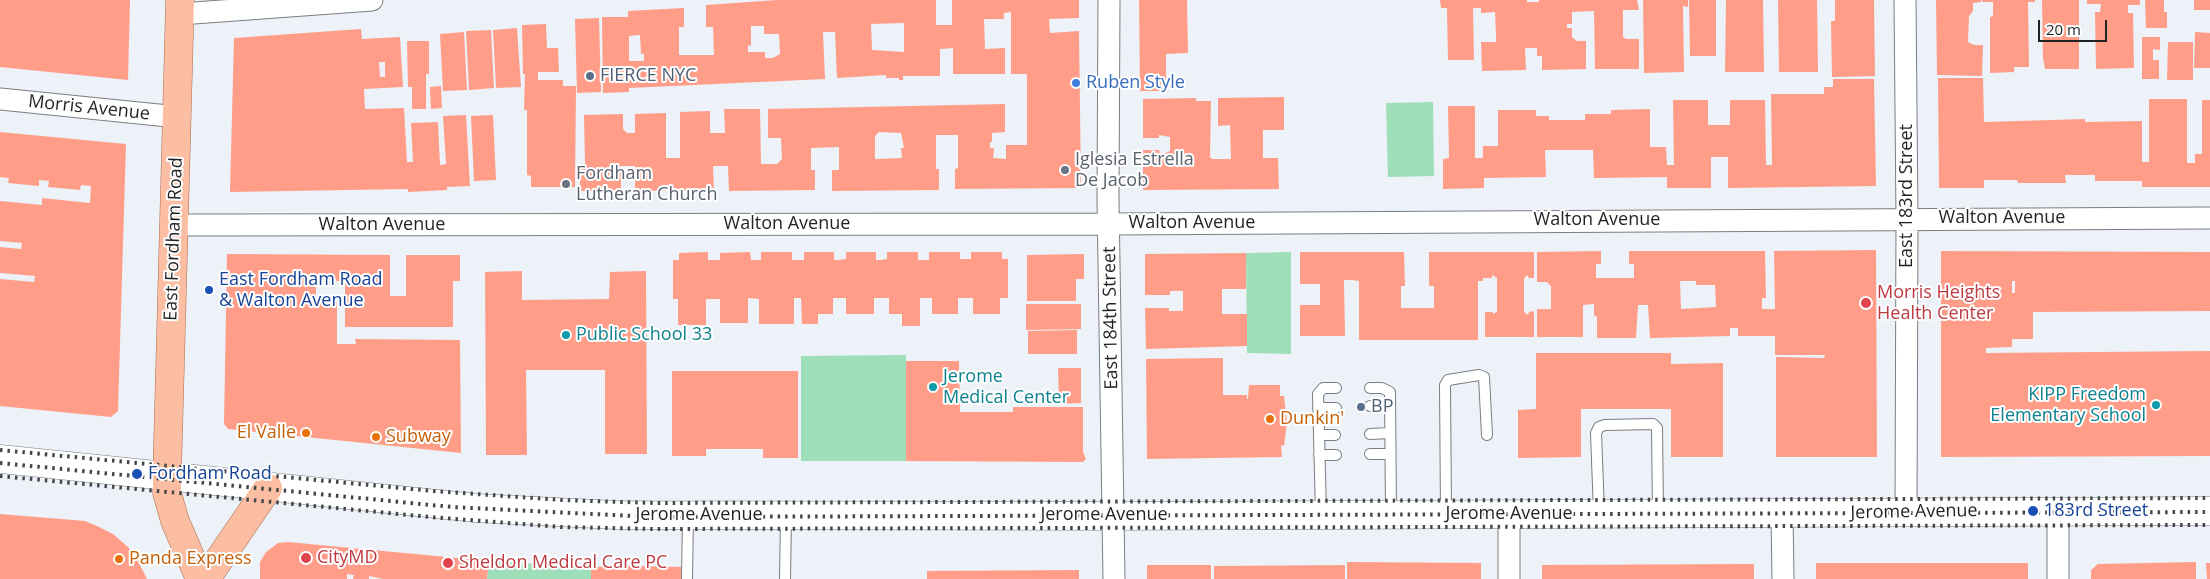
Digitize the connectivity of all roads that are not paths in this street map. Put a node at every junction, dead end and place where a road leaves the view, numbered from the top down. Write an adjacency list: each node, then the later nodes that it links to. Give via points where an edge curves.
1 (372, 0): 4 (street)
2 (1109, 0): 9 (street, East 184th Street)
3 (1905, 0): 7 (street, East 183rd Street)
4 (180, 7): 6 (main road, East Fordham Road)
5 (0, 99): 6 (street, Morris Avenue)
6 (178, 117): 10 (main road, East Fordham Road)
7 (1907, 218): 8 (street, Walton Avenue); 9 (street, Walton Avenue); 31 (street, East 183rd Street)
8 (2210, 218)
9 (1109, 224): 10 (street, Walton Avenue); 41 (street, East 184th Street)
10 (174, 225): 27 (main road, East Fordham Road)
11 (1336, 388): 15 (lane, via 1323,388 1318,394)
12 (1370, 388): 14 (lane, via 1390,392)
13 (1370, 406): 14 (lane)
14 (1390, 406): 18 (lane)
15 (1318, 408): 16 (lane); 19 (lane)
16 (1336, 408)
17 (1370, 434): 18 (lane)
18 (1390, 434): 23 (lane)
19 (1319, 435): 20 (lane); 24 (lane)
20 (1336, 435)
21 (1487, 435): 34 (lane, via 1484,377 1448,380 1445,385)
22 (1370, 454): 23 (lane)
23 (1390, 454): 33 (lane)
24 (1319, 455): 25 (lane); 32 (lane)
25 (1336, 455)
26 (0, 459): 27 (main road, Jerome Avenue)
27 (167, 478): 28 (main road, Jerome Avenue); 42 (main road, East Fordham Road, via 175,521)
28 (268, 488): 40 (main road, Jerome Avenue, via 476,508); 43 (main road)
29 (2058, 511): 30 (main road, Jerome Avenue); 31 (main road, Jerome Avenue); 49 (street)
30 (2210, 511)
31 (1906, 512): 38 (main road, Jerome Avenue)
32 (1321, 514): 33 (main road, Jerome Avenue); 41 (main road, Jerome Avenue)
33 (1391, 514): 34 (main road, Jerome Avenue)
34 (1446, 514): 35 (main road, Jerome Avenue)
35 (1509, 514): 36 (main road, Jerome Avenue); 47 (street)
36 (1599, 514): 37 (main road, Jerome Avenue); 37 (lane, via 1596,433 1599,427 1653,424 1659,433)
37 (1658, 514): 38 (main road, Jerome Avenue)
38 (1782, 514): 48 (street)
39 (786, 515): 40 (main road, Jerome Avenue); 41 (main road, Jerome Avenue); 45 (lane)
40 (688, 516): 44 (lane)
41 (1113, 516): 46 (street, East 184th Street)
42 (200, 579)
43 (206, 579)
44 (687, 579)
45 (785, 579)
46 (1114, 579)
47 (1509, 579)
48 (1783, 579)
49 (2058, 579)

